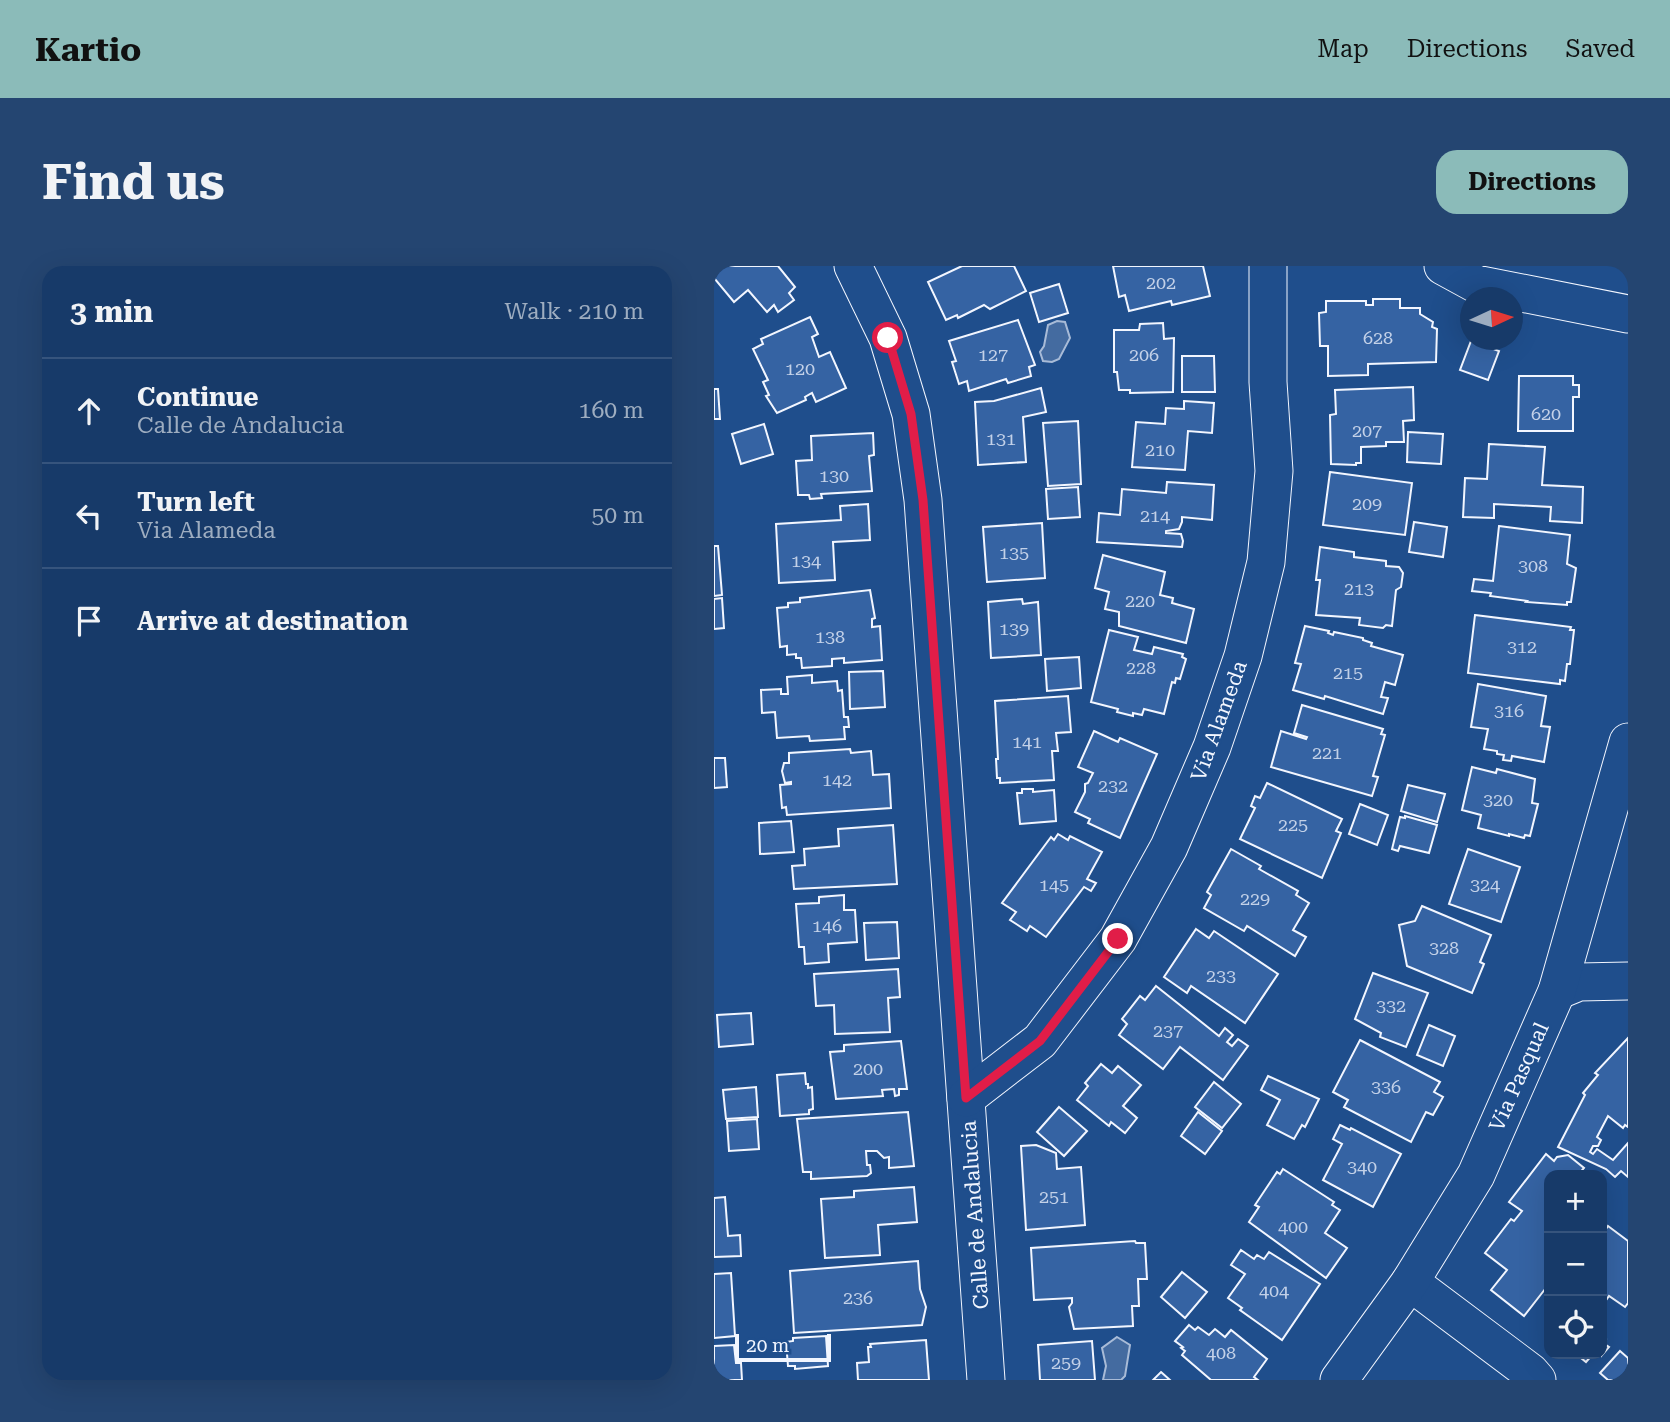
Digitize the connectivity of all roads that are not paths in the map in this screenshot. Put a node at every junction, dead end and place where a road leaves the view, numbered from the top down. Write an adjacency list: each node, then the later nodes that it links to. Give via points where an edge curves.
1 (853, 266): 8 (street, Calle de Andalucia, via 888,338 911,414 923,500)
2 (1268, 266): 8 (street, Via Alameda, via 1274,471 1266,562 1244,656 1212,747 1169,847 1118,939 1040,1041)
3 (1443, 266): 4 (street, via 1476,284)
4 (1628, 314)
5 (1628, 742): 7 (street, Via Pasqual)
6 (1628, 981): 7 (street, via 1579,982)
7 (1557, 991): 9 (street, Via Pasqual, via 1476,1175)
8 (966, 1098): 10 (street, Calle de Andalucia)
9 (1410, 1282): 11 (street, Via Pasqual); 12 (street)
10 (986, 1380)
11 (1339, 1380)
12 (1537, 1380)

